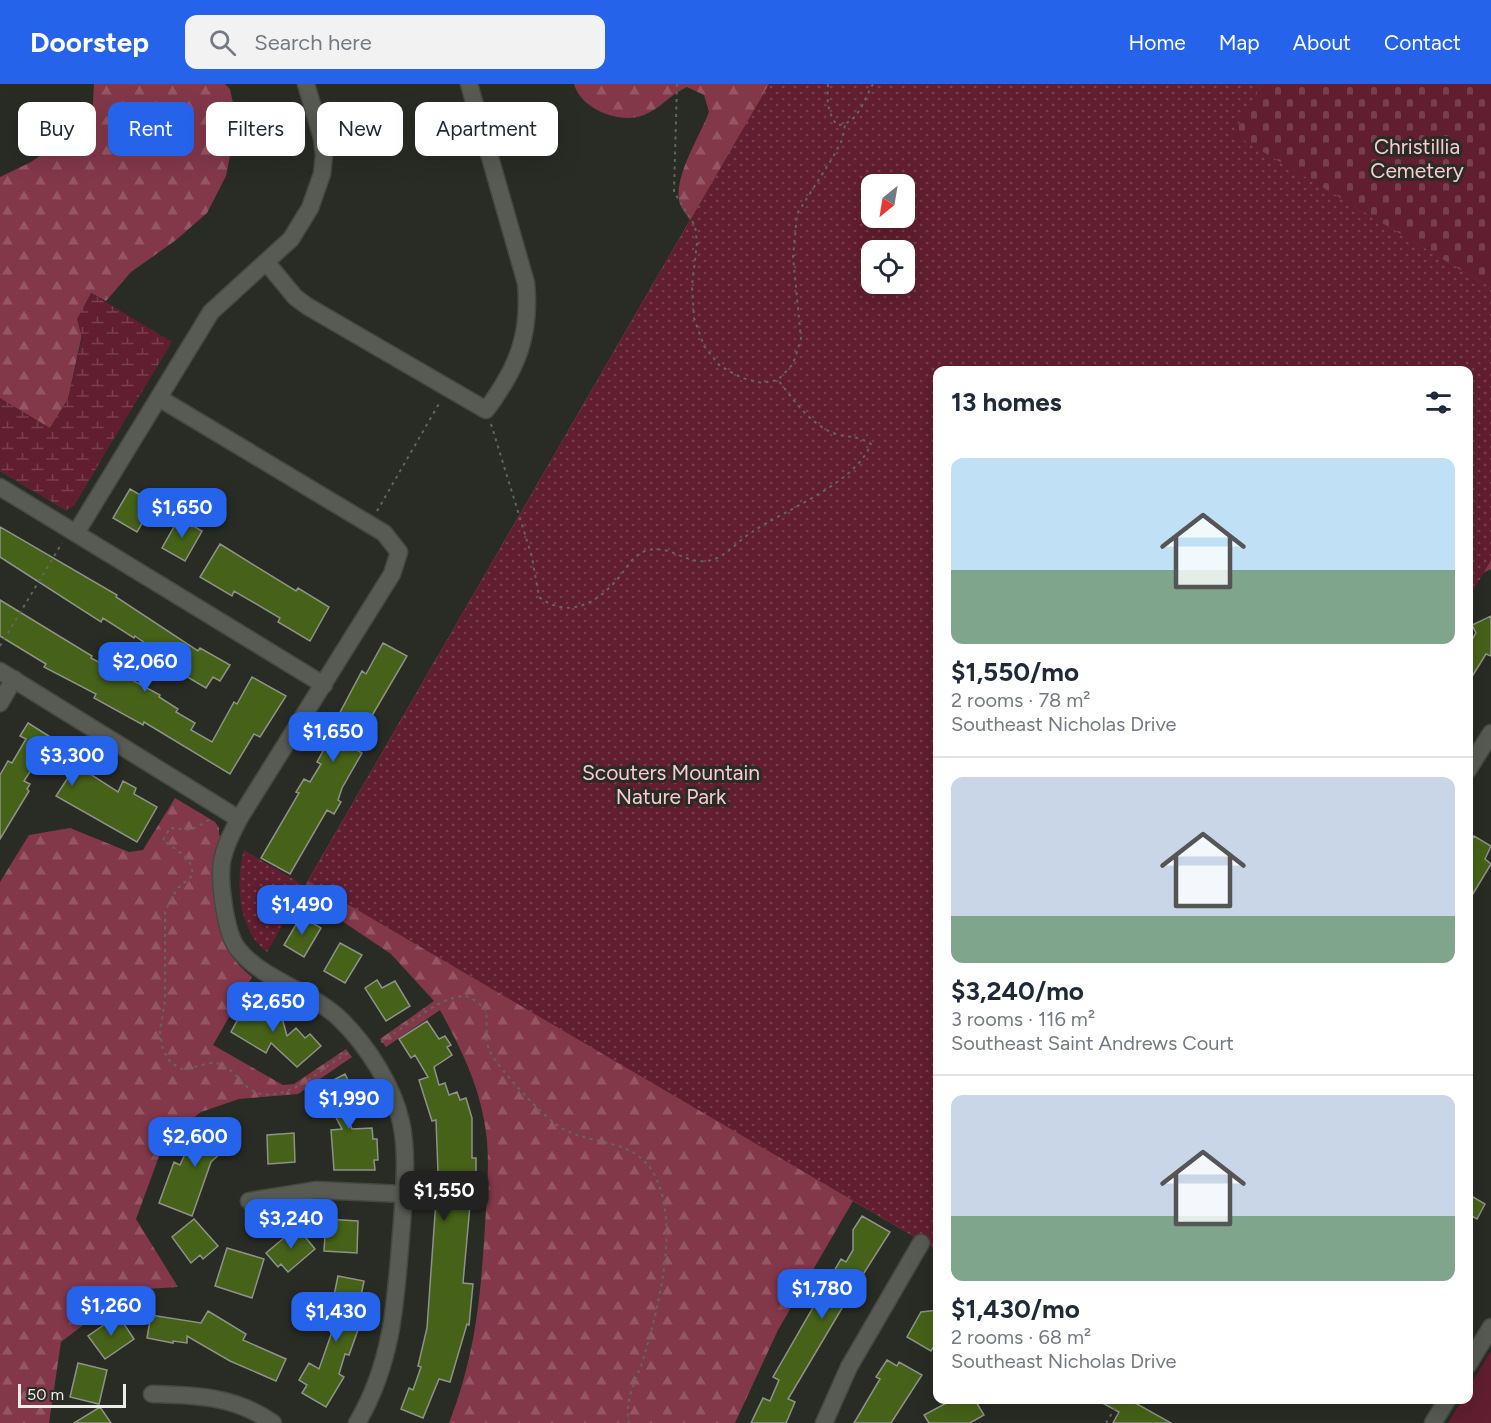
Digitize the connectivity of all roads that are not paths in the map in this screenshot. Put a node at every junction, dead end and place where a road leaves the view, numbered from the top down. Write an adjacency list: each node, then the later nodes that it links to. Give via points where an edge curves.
1 (306, 84): 3 (street, via 322,138 322,174 303,223)
2 (469, 84): 3 (street, via 526,284 529,311 520,352 486,410 307,306)
3 (267, 263): 4 (street, via 211,312)
4 (159, 398): 6 (street); 8 (street, via 394,542 399,552 392,574)
5 (0, 487): 6 (street)
6 (74, 531): 8 (street)
7 (7, 675): 9 (street); 12 (street)
8 (324, 685): 12 (street)
9 (0, 703)
10 (1491, 733): 11 (street)
11 (1473, 762)
12 (239, 819): 13 (street, via 222,864 230,936 255,964 339,1018 363,1048 392,1093 401,1123)
13 (404, 1194): 14 (street, via 316,1190); 21 (street, via 394,1321 374,1390)
14 (249, 1201)
15 (921, 1243): 22 (street, via 849,1367)
16 (1491, 1327): 17 (street)
17 (1473, 1357)
18 (152, 1394): 20 (street, via 225,1399)
19 (1445, 1404): 23 (street)
20 (273, 1423)
21 (357, 1423)
22 (824, 1423)
23 (1433, 1423)

